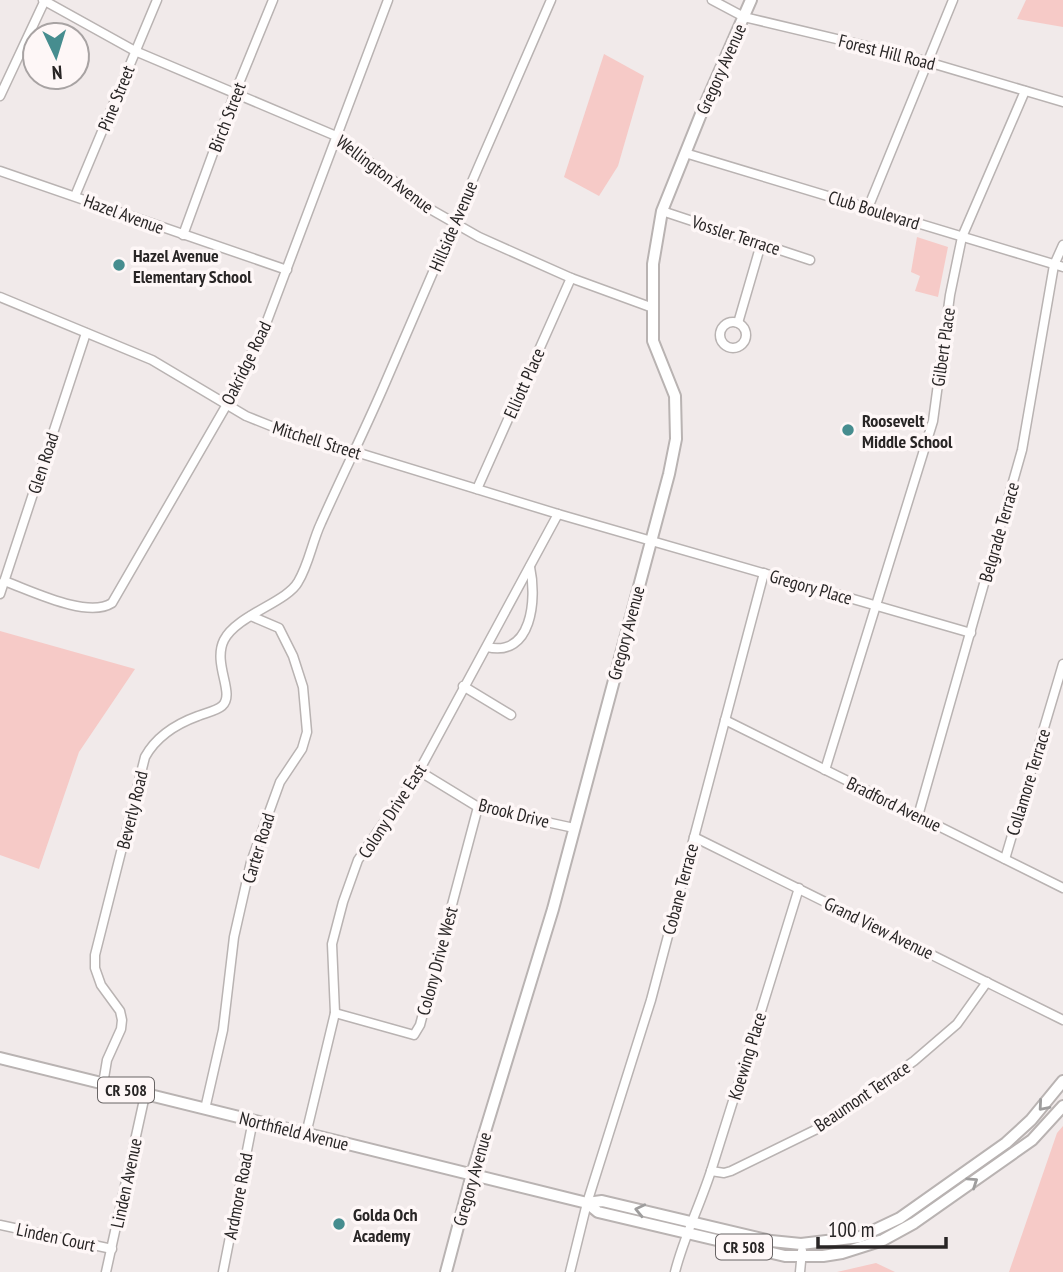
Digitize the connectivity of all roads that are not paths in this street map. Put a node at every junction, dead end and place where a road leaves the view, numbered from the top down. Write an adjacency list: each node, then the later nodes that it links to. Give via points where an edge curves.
1 (44, 0): 10 (street, Wellington Avenue); 14 (street)
2 (157, 0): 10 (street, Pine Street)
3 (272, 0): 13 (street, Birch Street)
4 (388, 0): 16 (street, Oakridge Road)
5 (551, 0): 22 (street, Hillside Avenue)
6 (712, 0): 9 (street, Forest Hill Road)
7 (751, 0): 9 (main road, Gregory Avenue)
8 (953, 0): 11 (street)
9 (744, 17): 11 (street, Forest Hill Road); 17 (main road, Gregory Avenue)
10 (135, 51): 13 (street, Wellington Avenue); 19 (street, Pine Street)
11 (929, 62): 12 (street, Forest Hill Road); 20 (street)
12 (1025, 91): 15 (street, Forest Hill Road); 24 (street, Gilbert Place)
13 (235, 93): 16 (street, Wellington Avenue); 23 (street, Birch Street)
14 (0, 96)
15 (1063, 102)
16 (336, 136): 22 (street, Wellington Avenue); 29 (street, Oakridge Road)
17 (685, 153): 20 (street, Club Boulevard); 21 (main road, Gregory Avenue)
18 (0, 171): 19 (street, Hazel Avenue)
19 (75, 196): 23 (street, Hazel Avenue)
20 (868, 208): 24 (street, Club Boulevard)
21 (662, 211): 25 (street, Vossler Terrace); 32 (main road, Gregory Avenue, via 653,264)
22 (454, 223): 30 (street, Wellington Avenue); 36 (street, Hillside Avenue)
23 (183, 235): 29 (street, Hazel Avenue)
24 (962, 237): 28 (street, Club Boulevard); 44 (street, Gilbert Place, via 933,421)
25 (761, 244): 27 (street, Vossler Terrace); 33 (street)
26 (1063, 245): 28 (street, Belgrade Terrace)
27 (810, 260)
28 (1059, 266): 46 (street, Belgrade Terrace, via 1022,450)
29 (287, 270): 35 (street, Oakridge Road)
30 (571, 278): 32 (street, Wellington Avenue); 37 (street, Elliott Place)
31 (0, 297): 34 (street, Mitchell Street)
32 (653, 308): 39 (main road, Gregory Avenue, via 653,341 676,396 676,439)
33 (738, 323)
34 (86, 332): 35 (street, Mitchell Street, via 152,360); 42 (street, Glen Road)
35 (226, 405): 36 (street, Mitchell Street, via 271,426); 42 (street, Oakridge Road, via 112,603 93,610)
36 (355, 452): 37 (street, Mitchell Street); 45 (street, Beverly Road, via 319,526 299,581 293,590)
37 (477, 489): 38 (street, Mitchell Street)
38 (558, 514): 39 (street, Mitchell Street); 40 (street, Colony Drive East)
39 (651, 540): 41 (street, Gregory Place); 56 (main road, Gregory Avenue)
40 (530, 567): 47 (street, Colony Drive East); 47 (street, via 534,584 524,634 501,651)
41 (764, 573): 44 (street, Gregory Place); 51 (street, Cobane Terrace)
42 (4, 581): 43 (street, Glen Road)
43 (0, 594)
44 (877, 606): 46 (street, Gregory Place); 52 (street, Gilbert Place)
45 (250, 616): 66 (street, Beverly Road, via 225,637 220,650 227,687 223,705 185,720 157,739 141,769 95,955 101,985 122,1020); 69 (street, Carter Road, via 279,628 293,656 303,687 307,732 302,749 280,782 251,862)
46 (971, 633): 55 (street, Belgrade Terrace)
47 (487, 647): 49 (street, Colony Drive East)
48 (1063, 664): 58 (street, Collamore Terrace)
49 (463, 686): 50 (street); 53 (street, Colony Drive East)
50 (511, 715)
51 (725, 720): 52 (street, Bradford Avenue); 57 (street, Cobane Terrace)
52 (825, 770): 55 (street, Bradford Avenue)
53 (419, 771): 54 (street, Brook Drive); 62 (street, Colony Drive East, via 358,860 343,902 332,944)
54 (478, 807): 56 (street, Brook Drive); 62 (street, Colony Drive West, via 414,1035)
55 (918, 816): 58 (street, Bradford Avenue)
56 (574, 828): 73 (main road, Gregory Avenue)
57 (694, 837): 59 (street, Grand View Avenue); 74 (street, Cobane Terrace, via 651,1000)
58 (1005, 859): 60 (street, Bradford Avenue)
59 (799, 888): 61 (street, Grand View Avenue); 72 (street, Koewing Place)
60 (1063, 888)
61 (987, 982): 63 (street, Grand View Avenue); 72 (street, Beaumont Terrace, via 957,1024 914,1061 819,1128 731,1171)
62 (335, 1013): 71 (street, Colony Drive East)
63 (1063, 1020)
64 (0, 1058): 66 (main road, Northfield Avenue / CR 508)
65 (1063, 1081): 77 (main road, Northfield Avenue / CR 508, one-way to 77, via 1006,1143 900,1218 860,1237)
66 (103, 1084): 67 (main road, Northfield Avenue / CR 508)
67 (145, 1095): 69 (main road, Northfield Avenue / CR 508); 78 (street, Linden Avenue)
68 (1063, 1105): 79 (main road, Northfield Avenue / CR 508, one-way to 68, via 863,1248 914,1223 1032,1140)
69 (205, 1109): 70 (main road, Northfield Avenue / CR 508)
70 (253, 1120): 71 (main road, Northfield Avenue / CR 508); 81 (street, Ardmore Road)
71 (306, 1133): 73 (main road, Northfield Avenue / CR 508)
72 (711, 1171): 76 (street, Koewing Place)
73 (472, 1174): 74 (main road, Northfield Avenue / CR 508); 82 (main road, Gregory Avenue)
74 (587, 1203): 76 (main road, Northfield Avenue / CR 508, via 598,1212); 83 (street, Cobane Terrace)
75 (0, 1225): 78 (street, Linden Court)
76 (690, 1228): 77 (main road, Northfield Avenue / CR 508); 79 (main road, Northfield Avenue / CR 508, via 759,1251); 84 (street, Koewing Place)
77 (801, 1244): 79 (street)
78 (112, 1249): 80 (street, Linden Avenue)
79 (802, 1257): 85 (street)
80 (106, 1272)
81 (223, 1272)
82 (446, 1272)
83 (570, 1272)
84 (675, 1272)
85 (800, 1272)

